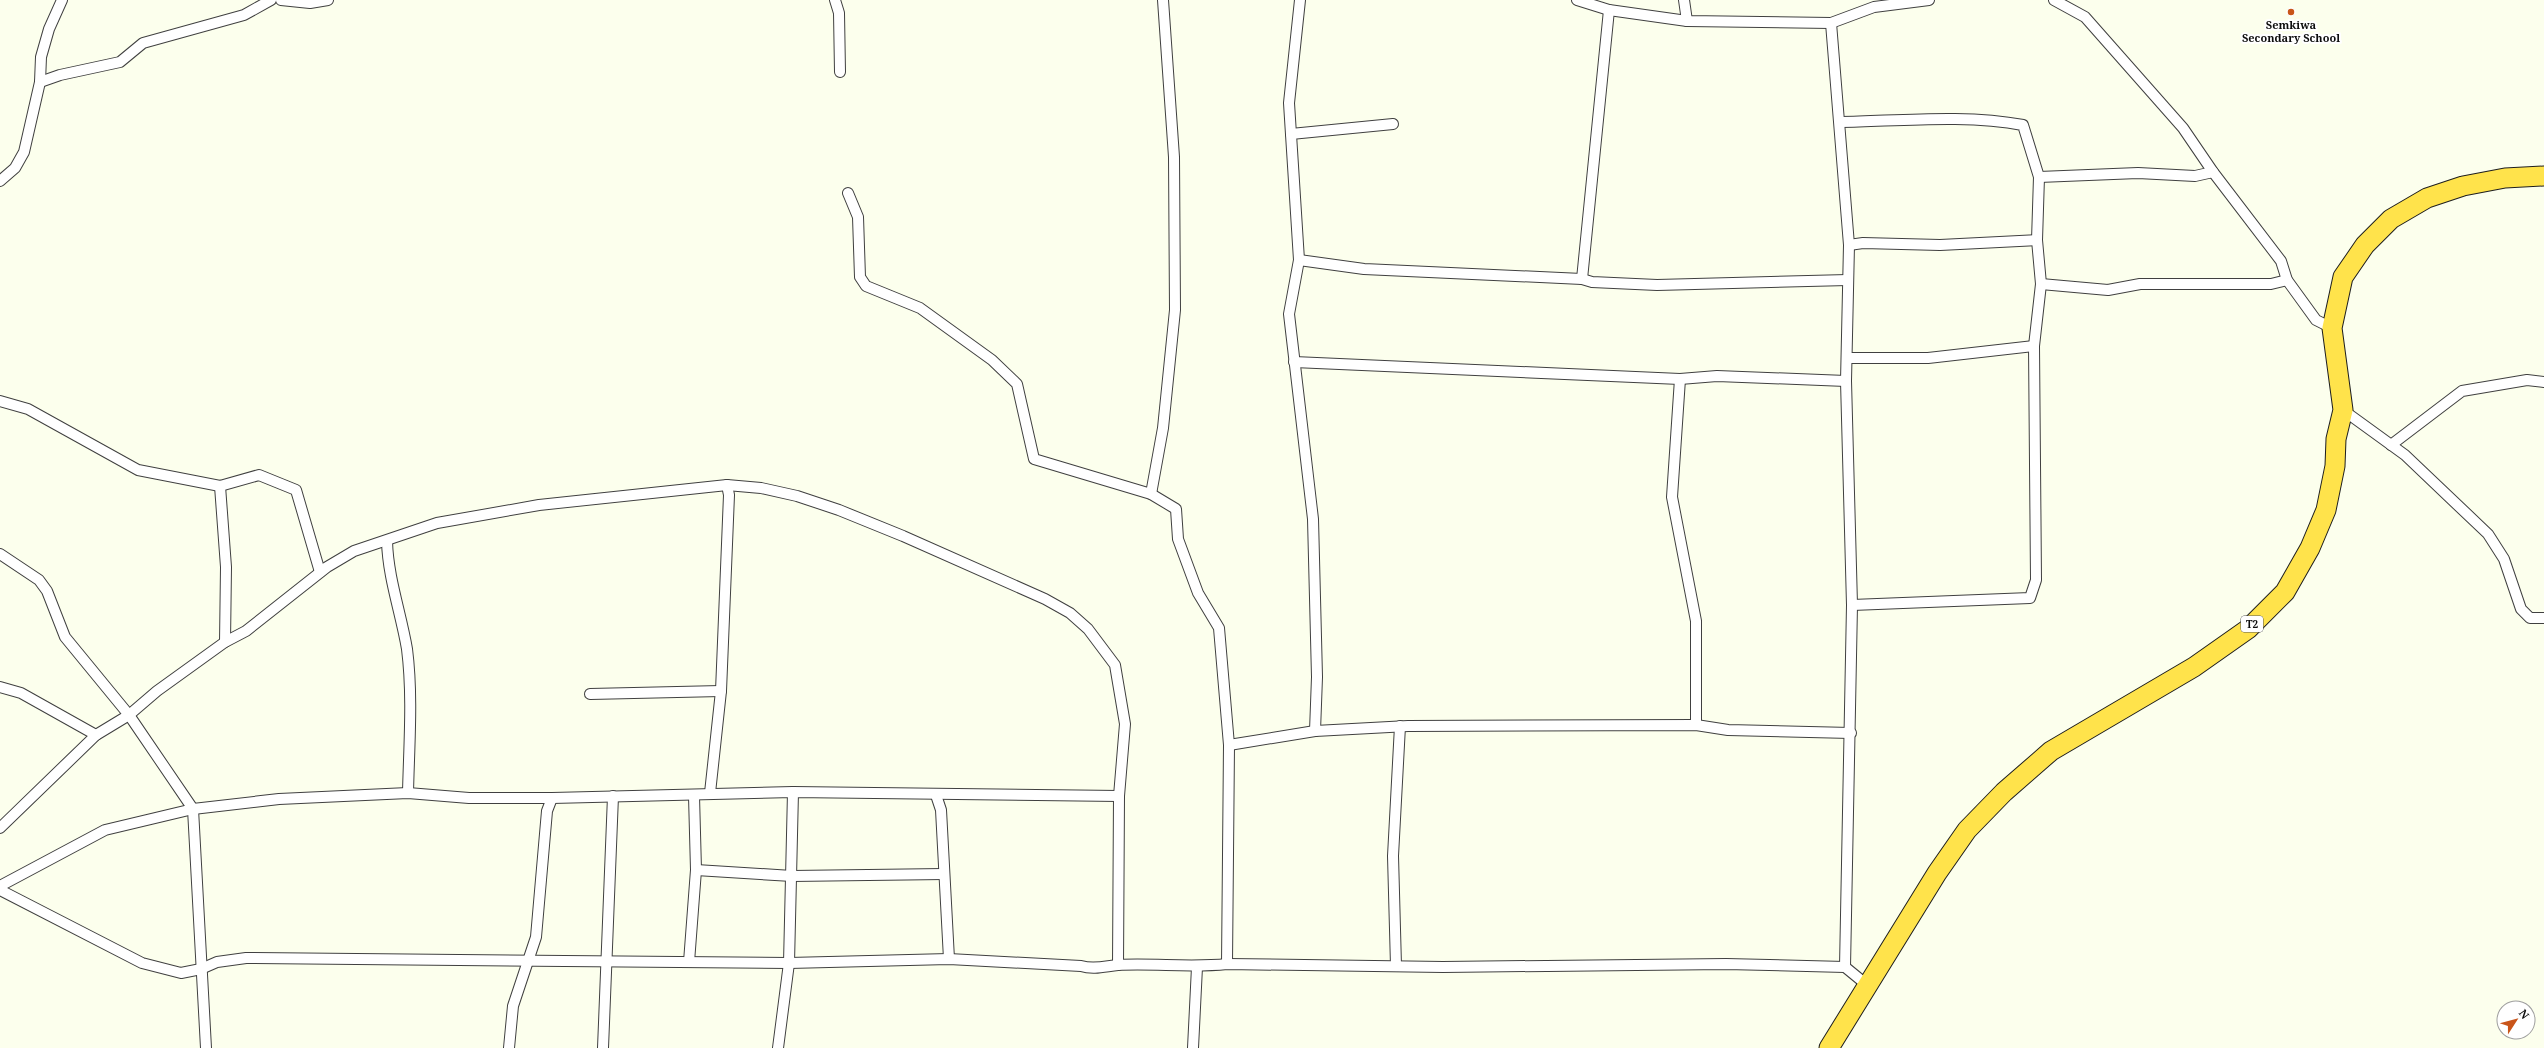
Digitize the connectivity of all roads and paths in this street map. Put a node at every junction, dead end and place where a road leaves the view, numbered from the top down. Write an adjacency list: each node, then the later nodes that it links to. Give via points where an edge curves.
1 (62, 0): 16 (street, via 48,29 40,64)
2 (270, 0): 16 (street, via 244,15 143,43 120,62)
3 (281, 0): 4 (street, via 310,3)
4 (328, 0)
5 (835, 0): 15 (street, via 839,13)
6 (1163, 0): 44 (street, via 1174,157 1175,310 1163,428)
7 (1300, 0): 19 (street, via 1289,103)
8 (1576, 0): 12 (street)
9 (1684, 0): 13 (street)
10 (1929, 0): 14 (street, via 1874,7)
11 (2054, 0): 20 (street, via 2085,17 2183,128)
12 (1609, 10): 13 (street); 28 (street)
13 (1687, 21): 14 (street)
14 (1831, 22): 17 (street)
15 (840, 72)
16 (40, 82): 23 (street, via 24,152 15,168)
17 (1841, 122): 22 (street, via 1961,121 2023,125); 26 (street, via 1843,181)
18 (1392, 124): 19 (street)
19 (1291, 134): 27 (street)
20 (2213, 172): 22 (street, via 2195,176 2138,173); 30 (street, via 2281,262)
21 (2544, 176): 32 (highway, T2, via 2505,178 2463,186 2427,198 2391,219 2365,245 2343,277)
22 (2039, 177): 25 (street)
23 (0, 181)
24 (848, 193): 44 (street, via 858,217 860,277 866,286 920,308 992,360 1016,384 1034,459)
25 (2038, 240): 26 (street, via 1940,245); 31 (street)
26 (1850, 245): 29 (street)
27 (1298, 260): 28 (street, via 1364,269); 35 (street, via 1289,314)
28 (1582, 279): 29 (street, via 1592,282 1657,285)
29 (1848, 280): 34 (street)
30 (2287, 280): 31 (street, via 2271,284 2140,284 2108,290); 32 (street, via 2316,320)
31 (2041, 284): 33 (street)
32 (2332, 328): 40 (highway, T2)
33 (2034, 346): 34 (street, via 1928,358); 48 (street, via 2036,580 2030,598)
34 (1848, 358): 37 (street)
35 (1294, 362): 36 (street); 57 (street, via 1312,519)
36 (1680, 379): 37 (street, via 1717,376); 55 (street, via 1672,496 1696,621)
37 (1846, 381): 48 (street)
38 (2544, 382): 41 (street, via 2527,380 2462,391)
39 (0, 401): 43 (street, via 28,409 138,470)
40 (2343, 410): 41 (street); 87 (highway, T2, via 2336,439 2335,466 2326,510 2310,548 2285,592 2248,629 2200,663 2051,751 2004,792 1958,842)
41 (2391, 445): 49 (street, via 2405,455 2488,534 2504,559 2521,609 2530,618)
42 (727, 485): 45 (street, via 539,505 437,523); 52 (street, via 729,495); 67 (street, via 761,488 797,496 839,510 1045,599 1070,613 1088,629 1115,665 1125,724)
43 (220, 486): 47 (street, via 259,475 296,490); 50 (street, via 226,567)
44 (1151, 494): 60 (street, via 1176,509 1178,539 1198,593 1219,628)
45 (386, 541): 47 (street, via 354,551); 62 (street, via 387,558 407,649)
46 (0, 554): 54 (street, via 39,580 48,591 65,637)
47 (320, 572): 50 (street, via 246,631)
48 (1852, 605): 58 (street)
49 (2544, 618)
50 (225, 642): 54 (street, via 157,691)
51 (0, 687): 59 (street, via 21,693)
52 (721, 691): 53 (street); 63 (street)
53 (590, 694)
54 (130, 715): 59 (street); 69 (street)
55 (1696, 725): 56 (street); 58 (street, via 1728,730)
56 (1400, 726): 57 (street); 83 (street, via 1393,856)
57 (1315, 732): 60 (street)
58 (1851, 733): 85 (street)
59 (96, 735): 70 (street)
60 (1230, 745): 81 (street)
61 (793, 792): 63 (street); 64 (street); 73 (street)
62 (408, 793): 68 (street, via 469,798); 69 (street, via 279,799)
63 (710, 793): 66 (street)
64 (936, 795): 67 (street); 72 (street, via 941,810)
65 (613, 796): 66 (street); 68 (street); 78 (street)
66 (694, 796): 71 (street)
67 (1119, 796): 82 (street)
68 (552, 798): 77 (street, via 547,811 536,937)
69 (193, 809): 74 (street, via 105,830); 86 (street)
70 (0, 828)
71 (696, 870): 73 (street); 79 (street)
72 (944, 874): 73 (street); 76 (street)
73 (792, 876): 80 (street)
74 (0, 886)
75 (0, 890): 86 (street, via 142,964 181,973)
76 (949, 959): 80 (street); 82 (street, via 1081,966 1089,969)
77 (530, 961): 78 (street); 86 (street, via 246,958 217,962); 89 (street, via 512,1006)
78 (607, 961): 79 (street); 90 (street)
79 (689, 962): 80 (street)
80 (789, 963): 91 (street)
81 (1227, 964): 83 (street); 84 (street)
82 (1118, 965): 84 (street)
83 (1396, 966): 85 (street, via 1726,964)
84 (1197, 967): 92 (street)
85 (1846, 967): 87 (street)
86 (201, 969): 88 (street)
87 (1867, 985): 93 (highway, T2)
88 (206, 1048)
89 (509, 1048)
90 (603, 1048)
91 (778, 1048)
92 (1192, 1048)
93 (1829, 1048)

